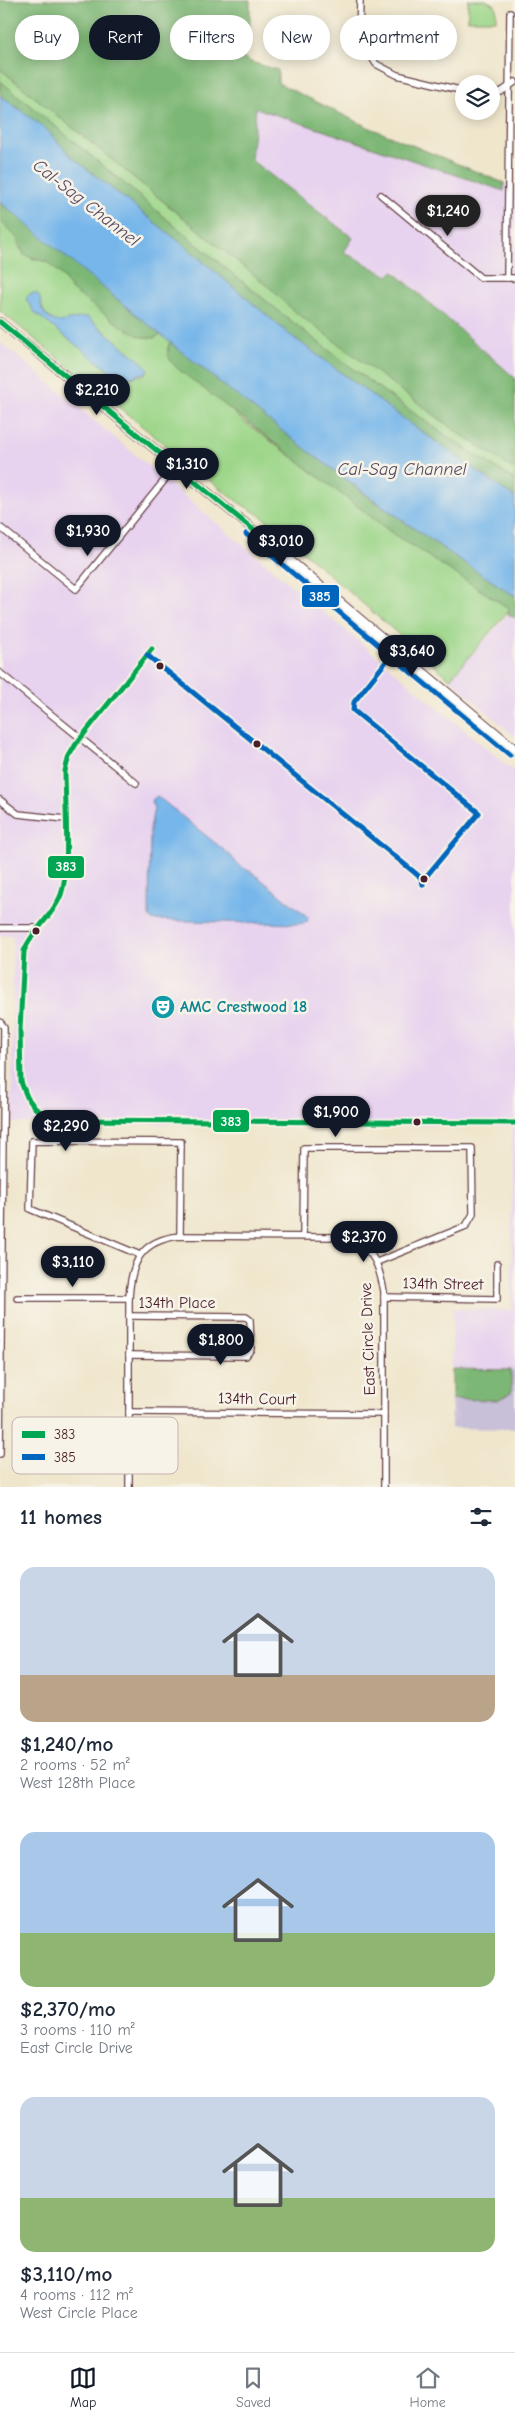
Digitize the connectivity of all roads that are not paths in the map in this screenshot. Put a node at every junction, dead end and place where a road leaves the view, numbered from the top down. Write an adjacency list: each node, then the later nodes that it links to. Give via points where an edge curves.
1 (360, 0): 5 (street, via 359,36 376,64 397,75)
2 (510, 13): 4 (street)
3 (515, 82): 4 (street)
4 (508, 88): 6 (street); 8 (street)
5 (455, 89)
6 (500, 90)
7 (381, 194): 8 (street, via 481,278)
8 (507, 278): 9 (street)
9 (515, 278)
10 (0, 322): 11 (main road)
11 (176, 466): 12 (street, via 76,588); 14 (main road)
12 (0, 530)
13 (0, 673): 15 (street)
14 (515, 749)
15 (136, 783)
16 (0, 800): 17 (street, via 18,814)
17 (65, 819)
18 (0, 928): 19 (street)
19 (36, 928)
20 (2, 1024): 21 (street)
21 (2, 1117): 35 (street)
22 (180, 1236): 23 (street, East Circle Drive); 24 (street, East Circle Drive, via 160,1239); 24 (street, via 181,1142 32,1142 30,1209)
23 (303, 1236): 25 (street, East Circle Drive, via 348,1240 362,1247); 25 (street, via 304,1148 472,1148 471,1221 466,1226)
24 (140, 1255): 29 (street, via 130,1275)
25 (378, 1262): 27 (street, East Circle Drive)
26 (497, 1264): 27 (street, 134th Street, via 497,1299)
27 (384, 1296): 33 (street, East Circle Drive)
28 (17, 1298): 29 (street)
29 (129, 1298): 30 (street)
30 (129, 1316): 31 (street); 31 (street, 134th Place, via 246,1317 250,1320 250,1349 246,1356)
31 (129, 1355): 32 (street)
32 (129, 1412): 33 (street, 134th Court); 34 (street)
33 (384, 1414): 39 (street, East Circle Drive)
34 (129, 1417)
35 (1, 1428): 36 (street)
36 (0, 1454)
37 (129, 1474): 38 (street)
38 (129, 1487)
39 (384, 1487)

